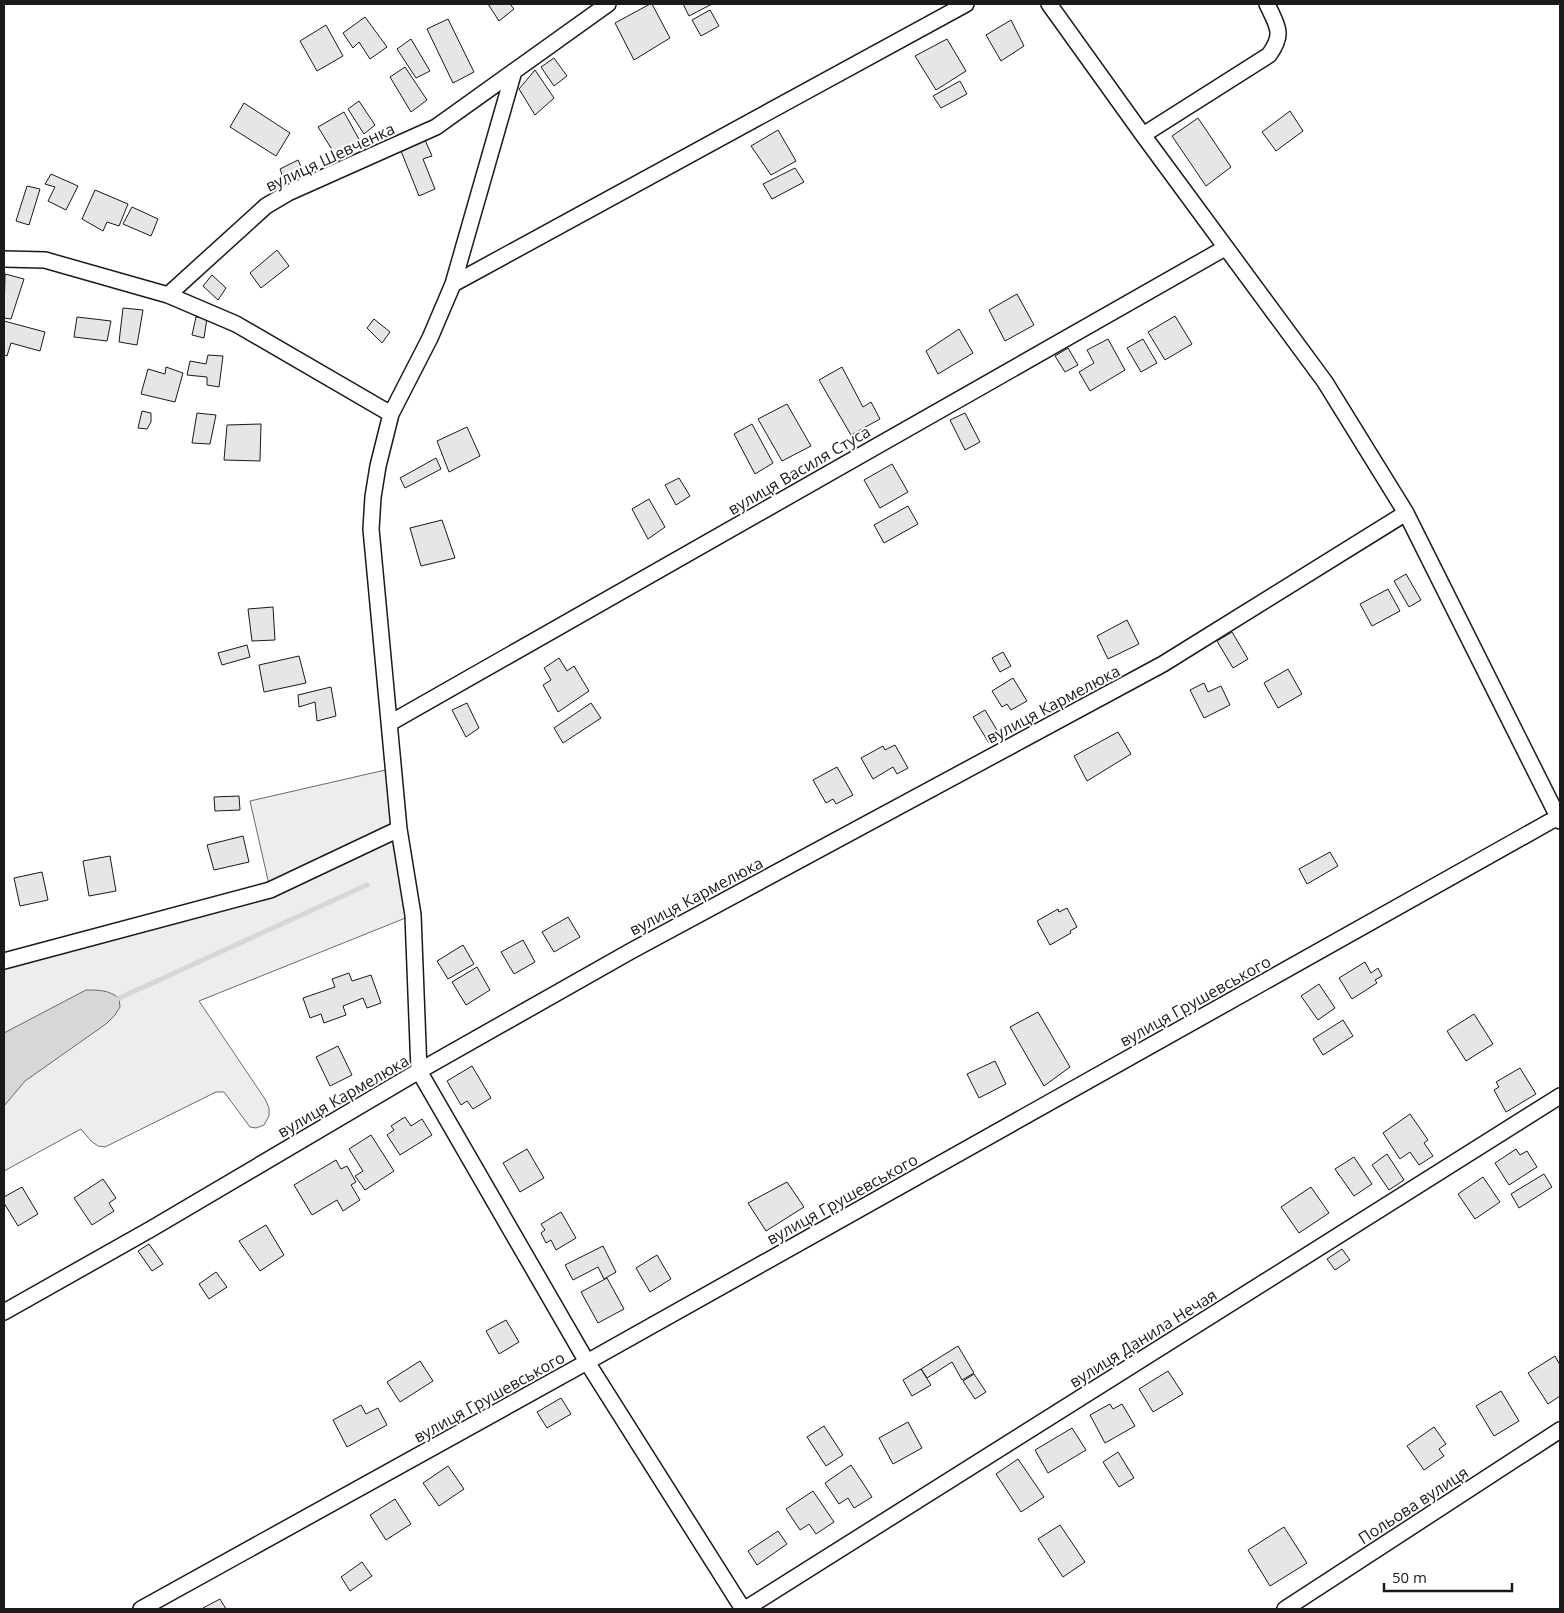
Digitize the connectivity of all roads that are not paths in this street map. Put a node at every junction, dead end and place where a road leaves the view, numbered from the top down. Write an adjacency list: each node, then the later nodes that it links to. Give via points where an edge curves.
1 (608, 4): 5 (street, вулиця Шевченка)
2 (966, 4): 9 (street)
3 (1049, 4): 6 (street)
4 (1267, 4): 6 (street, via 1278,26 1278,43 1270,55)
5 (514, 72): 9 (street); 10 (street, вулиця Шевченка, via 436,127 288,193 266,206)
6 (1143, 135): 7 (street)
7 (1225, 248): 12 (street, via 1325,382); 13 (street, вулиця Василя Стуса)
8 (4, 259): 10 (street, via 45,260)
9 (453, 284): 11 (street)
10 (168, 294): 11 (street, via 236,324)
11 (391, 414): 13 (street, via 378,466 371,529)
12 (1406, 513): 14 (street); 17 (street, вулиця Кармелюка, via 1163,664 631,951)
13 (390, 723): 15 (street)
14 (1559, 819): 20 (street, вулиця Грушевського)
15 (399, 829): 16 (street, via 270,890); 17 (street, via 413,916)
16 (4, 961)
17 (419, 1071): 19 (street, вулиця Кармелюка); 20 (street)
18 (1560, 1096): 23 (street, вулиця Данила Нечая)
19 (4, 1312)
20 (588, 1362): 22 (street, вулиця Грушевського); 23 (street)
21 (1560, 1430): 24 (street, Польова вулиця)
22 (142, 1609)
23 (744, 1609)
24 (1285, 1609)

